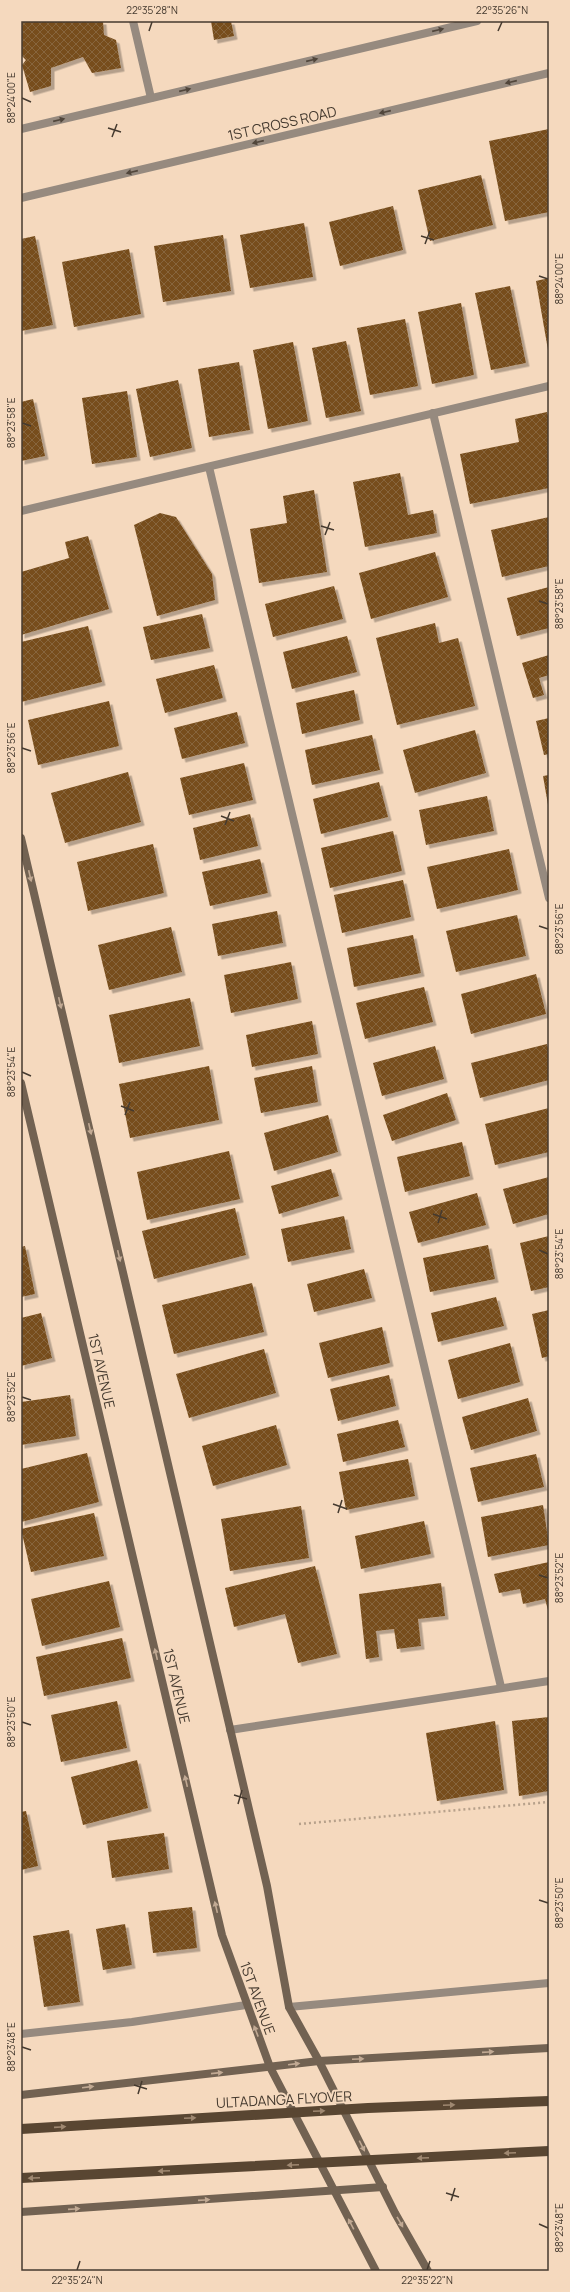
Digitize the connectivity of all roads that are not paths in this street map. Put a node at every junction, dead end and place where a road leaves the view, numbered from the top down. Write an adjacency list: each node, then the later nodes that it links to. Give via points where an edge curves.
1 (133, 21): 4 (street)
2 (477, 21): 4 (street, one-way to 2)
3 (549, 73): 6 (street, 1ST CROSS ROAD, one-way to 6)
4 (151, 98): 5 (street, one-way to 4)
5 (21, 129)
6 (21, 198)
7 (549, 386): 8 (street)
8 (433, 414): 9 (street); 12 (street)
9 (209, 467): 10 (street); 16 (street)
10 (21, 511)
11 (21, 838): 17 (main road, one-way to 17)
12 (549, 898)
13 (21, 1083): 14 (main road, 1ST AVENUE)
14 (23, 1100): 19 (main road, 1ST AVENUE, one-way to 14, via 222,1935)
15 (549, 1681): 16 (street)
16 (501, 1687): 17 (street)
17 (230, 1730): 20 (main road, via 267,1886)
18 (549, 1983): 20 (street)
19 (246, 2006): 21 (street); 24 (main road, 1ST AVENUE, one-way to 19)
20 (289, 2007): 23 (main road)
21 (21, 2034)
22 (549, 2048): 23 (main road, one-way to 22)
23 (319, 2062): 24 (main road, one-way to 23); 30 (main road, one-way to 30)
24 (270, 2067): 25 (main road, one-way to 24); 31 (main road, 1ST AVENUE)
25 (21, 2095)
26 (549, 2101): 27 (main road, ULTADANGA FLYOVER, one-way to 26, via 360,2108)
27 (21, 2130)
28 (549, 2151): 29 (main road, one-way to 29)
29 (21, 2178)
30 (383, 2187): 31 (main road); 34 (main road, one-way to 34)
31 (334, 2192): 32 (main road, one-way to 31); 33 (main road, 1ST AVENUE, one-way to 31)
32 (21, 2212)
33 (376, 2271)
34 (428, 2271)

